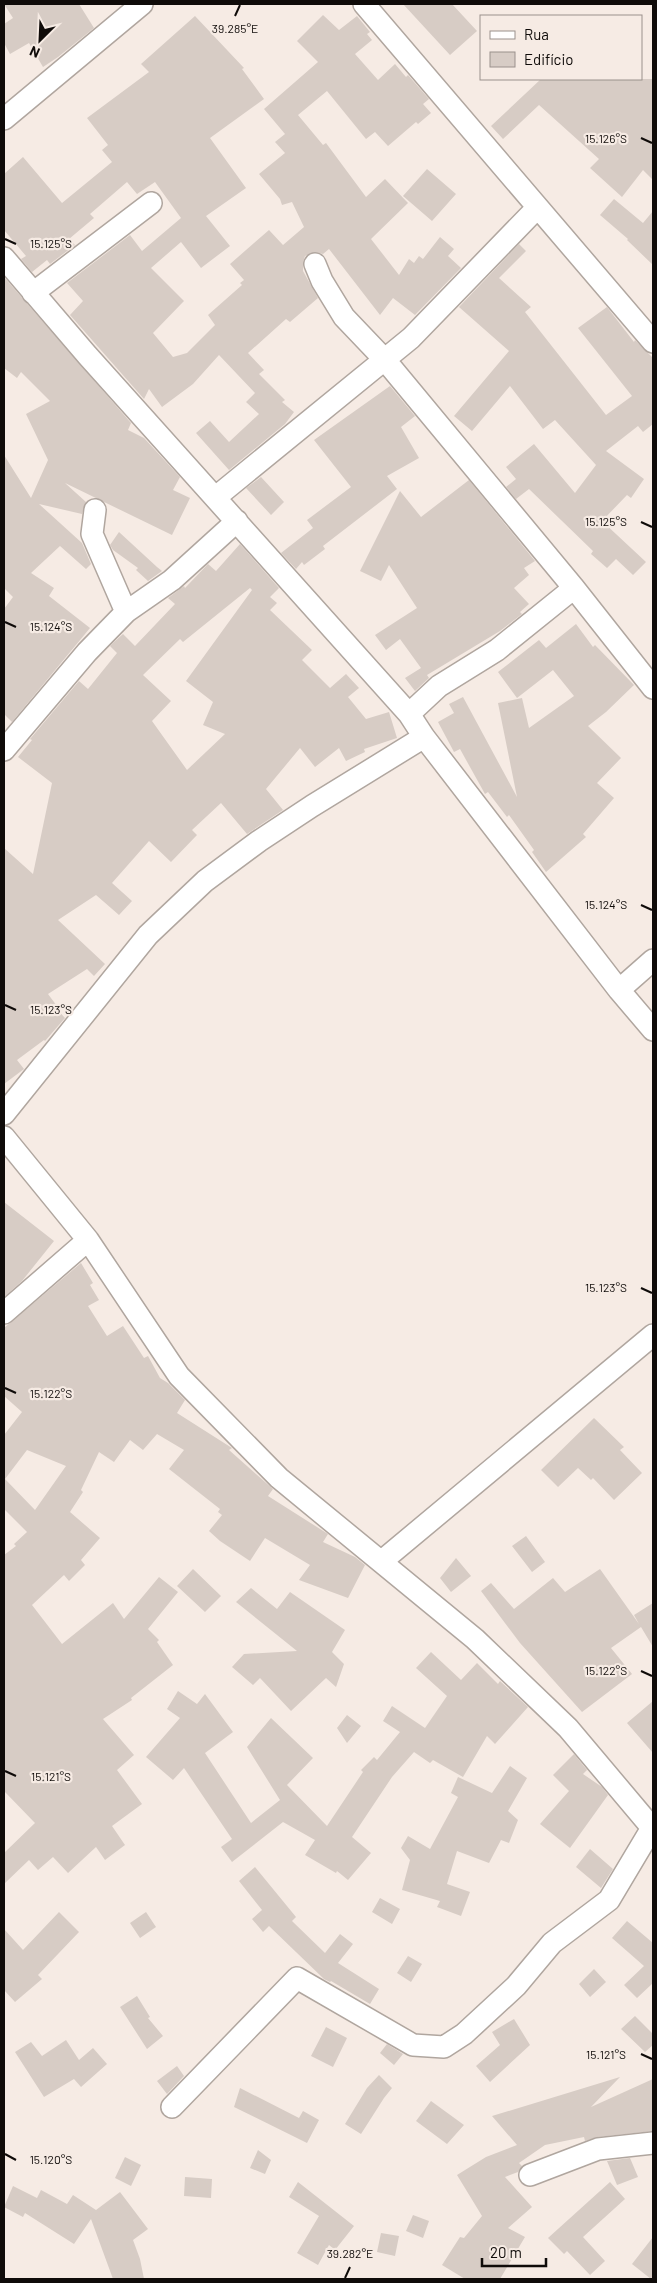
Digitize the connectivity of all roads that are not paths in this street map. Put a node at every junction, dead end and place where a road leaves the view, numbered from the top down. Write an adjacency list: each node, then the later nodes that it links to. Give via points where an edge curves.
1 (142, 4): 3 (street)
2 (364, 4): 5 (street)
3 (4, 119)
4 (151, 202): 8 (street)
5 (537, 208): 9 (street); 10 (street, via 411,338)
6 (4, 258): 8 (street)
7 (315, 264): 10 (street, via 344,317)
8 (33, 293): 11 (street)
9 (653, 342)
10 (384, 360): 11 (street); 14 (street)
11 (216, 497): 13 (street)
12 (95, 510): 15 (street, via 92,534)
13 (237, 521): 15 (street, via 172,580); 17 (street)
14 (574, 588): 16 (street); 17 (street, via 497,650 440,686)
15 (126, 612): 19 (street, via 87,652)
16 (653, 688)
17 (409, 714): 18 (street)
18 (424, 737): 21 (street); 23 (street, via 381,761 282,826 205,881 148,935)
19 (4, 750)
20 (653, 960): 21 (street)
21 (619, 990): 22 (street)
22 (653, 1030)
23 (4, 1114)
24 (4, 1137): 25 (street)
25 (88, 1240): 26 (street); 28 (street, via 179,1376 279,1478)
26 (4, 1314)
27 (653, 1335): 28 (street)
28 (382, 1561): 29 (street, via 475,1639 568,1728)
29 (653, 1828): 30 (street, via 609,1900 552,1943 516,1986 464,2034 444,2047 413,2045 298,1978)
30 (172, 2107)
31 (653, 2142): 32 (street, via 598,2149)
32 (530, 2175)

